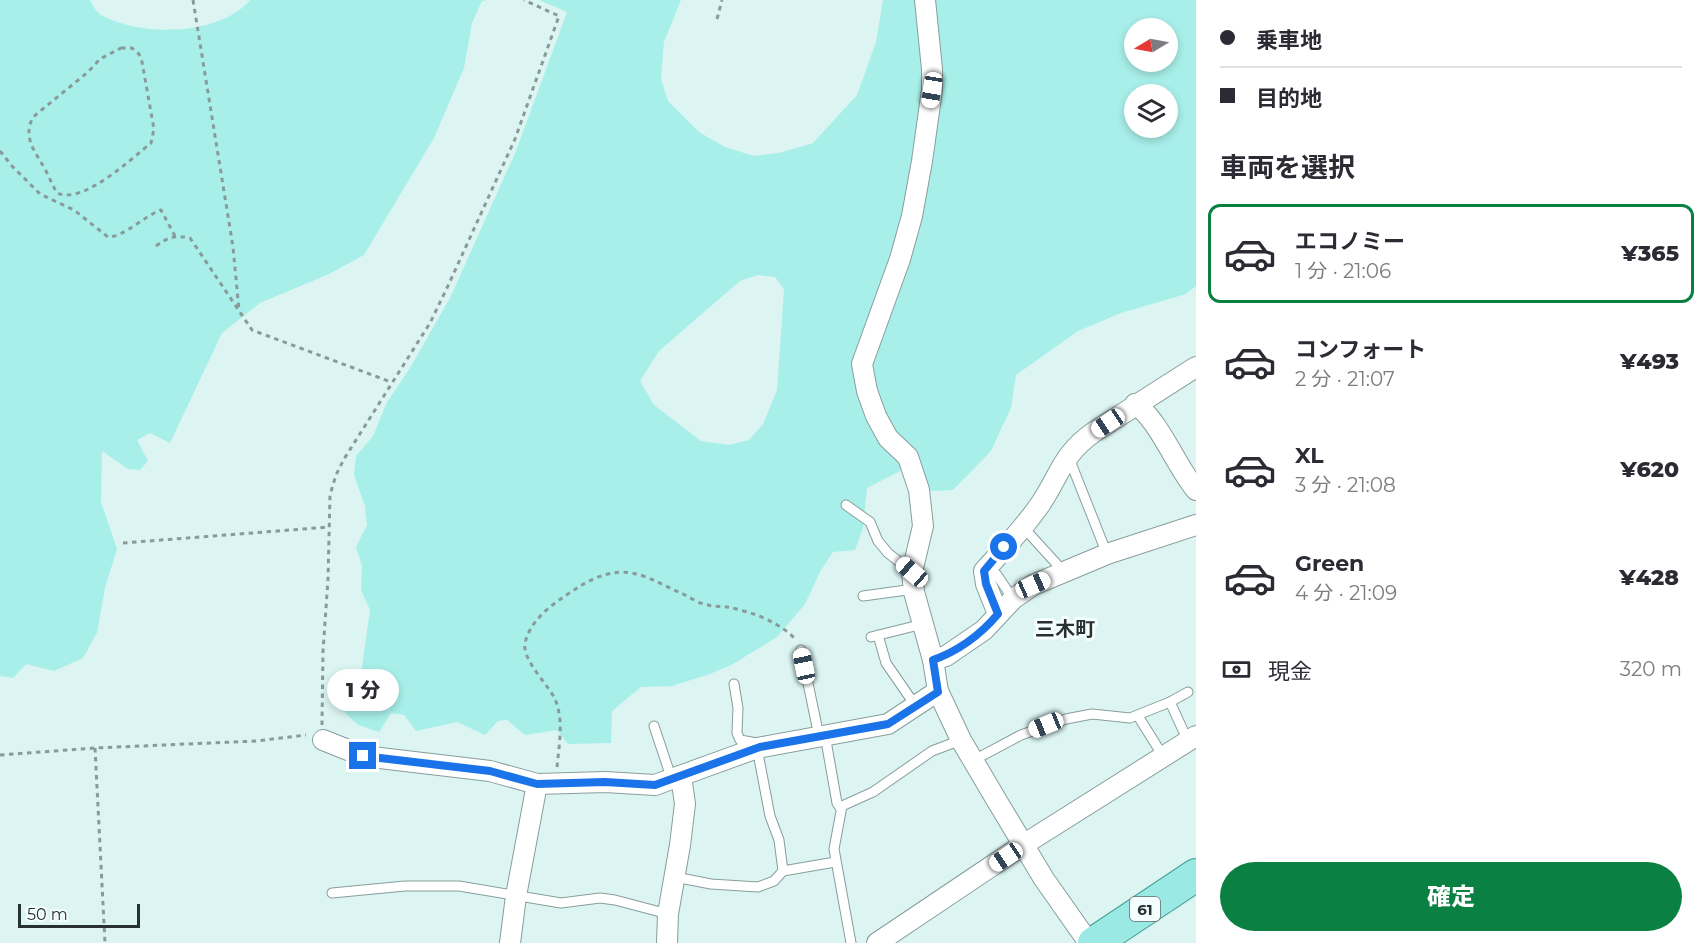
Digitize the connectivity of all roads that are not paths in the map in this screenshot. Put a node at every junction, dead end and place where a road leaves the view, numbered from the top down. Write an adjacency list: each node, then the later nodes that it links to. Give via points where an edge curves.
1 (925, 0): 12 (street, via 932,90 922,160 900,259 862,364 876,416 888,438 908,457 919,490 923,526)
2 (1196, 367): 3 (street)
3 (1135, 405): 4 (street, via 1078,443); 5 (street, via 1143,409)
4 (1068, 456): 8 (street, via 1040,506); 9 (lane)
5 (1196, 490)
6 (846, 505): 12 (lane, via 870,522 878,541)
7 (1196, 525): 9 (street)
8 (1023, 527): 10 (street); 11 (lane)
9 (1107, 554): 11 (street)
10 (988, 566): 14 (lane); 15 (street, via 984,571 986,584)
11 (1064, 572): 14 (street, via 1033,585)
12 (913, 580): 13 (lane); 16 (street)
13 (862, 596)
14 (1013, 599): 15 (street)
15 (998, 614): 18 (street, via 984,630 946,656)
16 (923, 624): 18 (street); 23 (lane, via 875,636 886,663)
17 (801, 650): 26 (lane)
18 (933, 660): 20 (street)
19 (734, 684): 30 (lane, via 737,733 740,740 757,743)
20 (938, 692): 23 (street); 29 (street)
21 (1188, 692): 22 (lane)
22 (1170, 702): 24 (lane); 27 (lane)
23 (915, 705): 26 (street, via 888,724)
24 (1138, 716): 31 (lane); 32 (lane, via 1092,714 1066,719 1021,735)
25 (654, 726): 33 (lane)
26 (822, 736): 30 (street); 35 (lane)
27 (1192, 738): 31 (street)
28 (323, 740): 34 (street, via 363,756 490,771)
29 (961, 740): 32 (street); 35 (lane, via 932,751)
30 (759, 748): 33 (street); 38 (lane)
31 (1164, 756): 36 (street)
32 (974, 760): 36 (street)
33 (677, 778): 34 (street, via 655,785); 40 (street, via 685,804)
34 (546, 784): 42 (street)
35 (841, 809): 37 (lane)
36 (1023, 845): 47 (street); 48 (street)
37 (835, 862): 38 (lane); 46 (lane)
38 (783, 871): 40 (lane, via 774,881 758,887 711,885)
39 (1196, 875): 48 (main road, 61)
40 (675, 877): 43 (street)
41 (332, 893): 42 (lane, via 429,884 481,888)
42 (516, 896): 43 (lane, via 561,903 600,898); 44 (street)
43 (668, 914): 45 (street)
44 (510, 943)
45 (667, 943)
46 (851, 943)
47 (877, 943)
48 (1091, 943)

